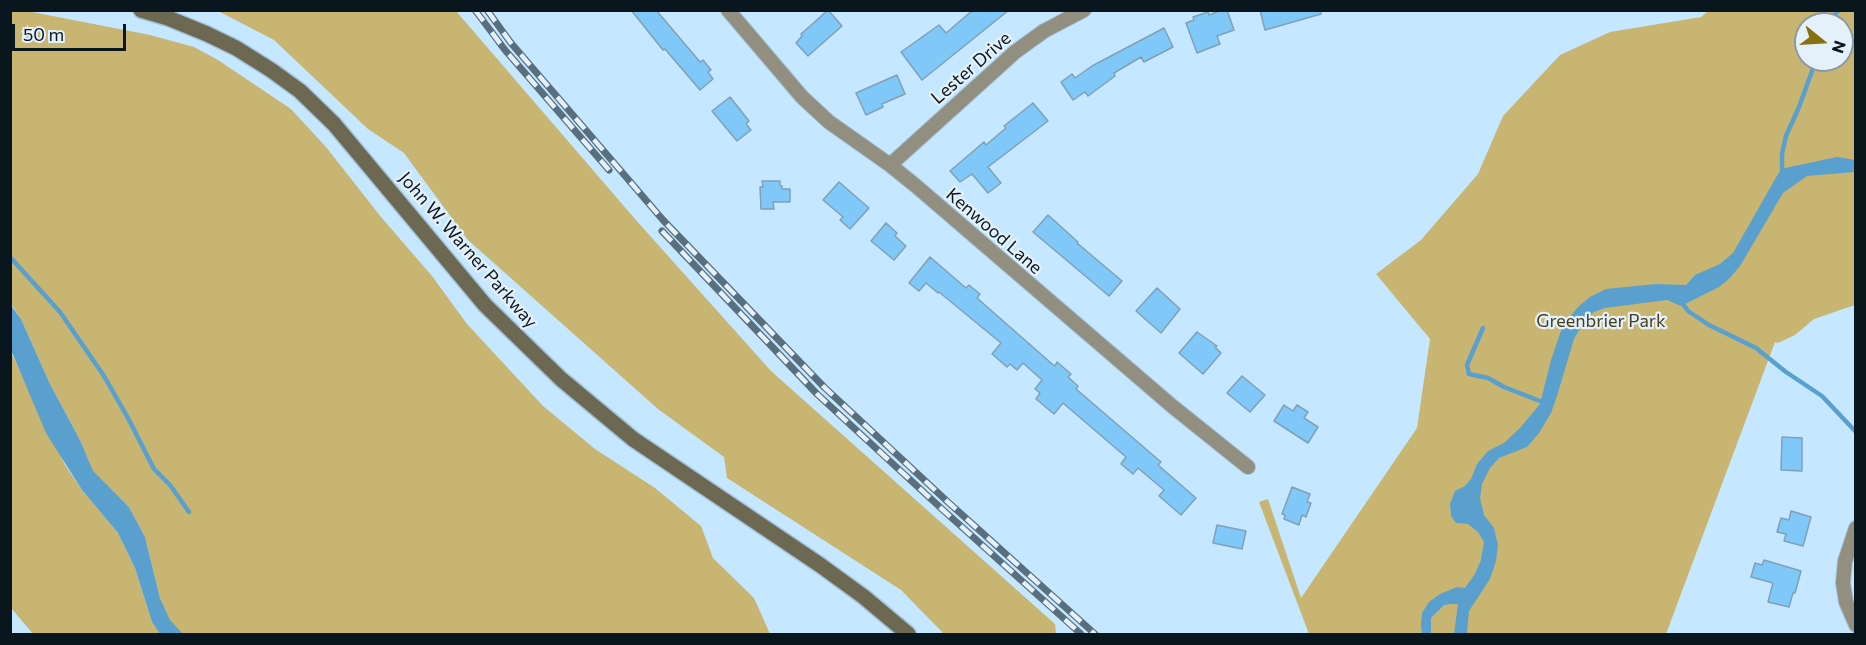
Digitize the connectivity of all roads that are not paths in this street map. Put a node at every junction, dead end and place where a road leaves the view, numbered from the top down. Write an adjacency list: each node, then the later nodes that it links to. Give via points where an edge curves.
1 (141, 10): 8 (main road, John W. Warner Parkway, via 236,48 300,91 334,124 485,305 561,379 633,439 820,565)
2 (728, 10): 4 (street, Kenwood Lane, via 802,97 829,122)
3 (1084, 10): 4 (street, Lester Drive, via 1016,52)
4 (890, 165): 5 (street, Kenwood Lane)
5 (1248, 467)
6 (1856, 528): 7 (street, via 1845,561 1843,583)
7 (1856, 626)
8 (908, 634)

